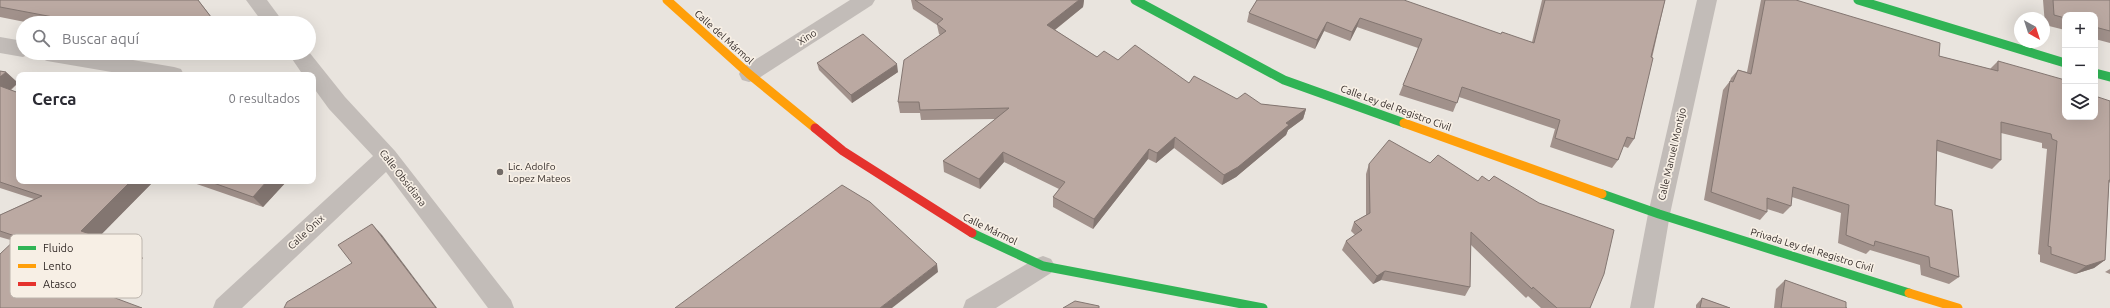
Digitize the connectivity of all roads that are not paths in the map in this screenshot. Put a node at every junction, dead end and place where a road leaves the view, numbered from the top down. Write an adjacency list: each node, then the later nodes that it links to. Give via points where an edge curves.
1 (256, 0): 7 (street)
2 (667, 0): 15 (street, Calle del Mármol)
3 (865, 0): 15 (street, Xino)
4 (1135, 0): 22 (street, Calle Ley del Registro Civil, via 1284,80)
5 (1707, 0): 22 (street, Calle Manuel Montijo)
6 (1858, 0): 12 (street)
7 (269, 16)
8 (0, 45): 9 (street)
9 (16, 48)
10 (87, 60): 13 (street)
11 (304, 60): 14 (street, Calle Obsidiana)
12 (2062, 62)
13 (157, 72)
14 (313, 72)
15 (749, 74): 23 (street, Calle Mármol, via 843,151 963,229)
16 (2098, 74): 18 (street)
17 (316, 76): 20 (street, Calle Obsidiana)
18 (2110, 77)
19 (316, 99): 20 (street)
20 (338, 103): 21 (street, Calle Obsidiana)
21 (387, 157): 24 (street, Calle Ónix); 25 (street, Calle Obsidiana)
22 (1659, 214): 28 (street, Calle Manuel Montijo); 29 (street, Privada Ley del Registro Civil)
23 (1043, 266): 26 (street); 27 (street, Calle Mármol)
24 (224, 308)
25 (502, 308)
26 (975, 308)
27 (1263, 308)
28 (1642, 308)
29 (1958, 308)

